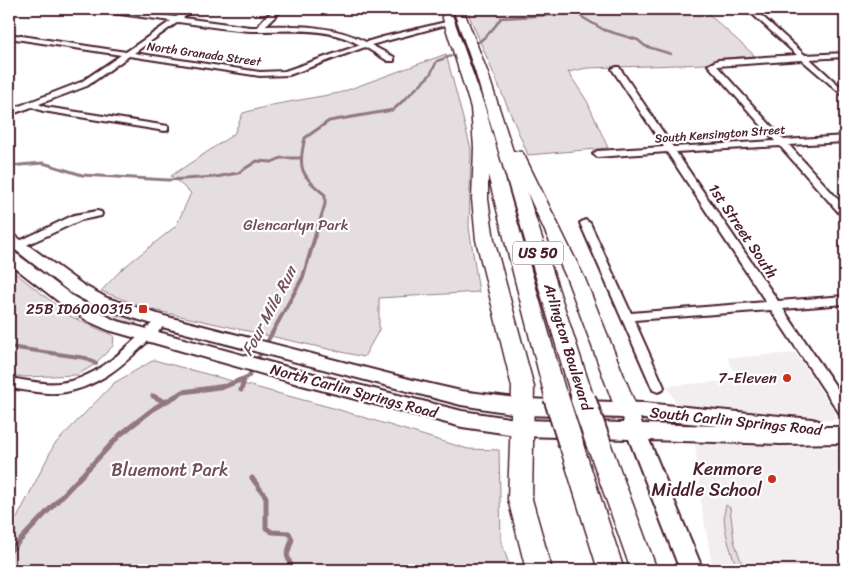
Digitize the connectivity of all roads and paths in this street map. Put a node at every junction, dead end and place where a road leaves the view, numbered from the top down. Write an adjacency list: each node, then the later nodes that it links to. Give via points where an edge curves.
1 (98, 9): 9 (street)
2 (192, 9): 9 (street)
3 (280, 9): 11 (street)
4 (445, 9): 10 (highway, Arlington Boulevard / US 50)
5 (458, 9): 21 (highway, Arlington Boulevard / US 50, via 481,71)
6 (750, 9): 16 (street)
7 (836, 9): 8 (street)
8 (845, 15)
9 (176, 20): 11 (street); 14 (street)
10 (450, 22): 13 (street, North Granada Street); 21 (highway, Arlington Boulevard / US 50, via 468,80)
11 (260, 29): 13 (street, via 292,27 321,30)
12 (9, 36): 14 (street, North Granada Street)
13 (366, 45): 14 (street, North Granada Street, via 311,66 260,74); 17 (street)
14 (126, 54): 20 (street, via 84,84)
15 (845, 55): 16 (street)
16 (803, 57): 19 (street); 25 (street, via 712,65)
17 (391, 59)
18 (616, 69): 26 (street, 1st Street South)
19 (845, 95)
20 (33, 104): 22 (street); 23 (street, via 43,109)
21 (485, 108): 40 (highway, via 572,271); 41 (highway, via 480,199 484,240 524,387); 47 (highway, Arlington Boulevard / US 50, bridge, via 556,397); 48 (highway, Arlington Boulevard / US 50, bridge)
22 (9, 113)
23 (165, 128)
24 (845, 139): 25 (street, South Kensington Street)
25 (781, 142): 26 (street, South Kensington Street); 28 (street)
26 (670, 150): 27 (street, South Kensington Street); 33 (street, 1st Street South)
27 (597, 154)
28 (845, 213)
29 (97, 214): 31 (street, via 78,217)
30 (586, 223): 34 (street)
31 (11, 247): 35 (main road, North Carlin Springs Road, via 101,302); 36 (main road, North Carlin Springs Road, via 62,299 108,324)
32 (845, 300): 33 (street)
33 (775, 306): 34 (street); 39 (street, 1st Street South)
34 (626, 316): 38 (street)
35 (162, 321): 36 (street); 41 (main road, North Carlin Springs Road)
36 (146, 336): 37 (street, via 113,365 82,384 59,388); 41 (main road, North Carlin Springs Road, via 462,419)
37 (9, 383)
38 (658, 387)
39 (845, 410)
40 (627, 411): 41 (main road, North Carlin Springs Road); 42 (main road, South Carlin Springs Road); 43 (main road)
41 (523, 417): 43 (main road, North Carlin Springs Road); 46 (highway, via 520,499)
42 (736, 418): 44 (main road); 45 (main road, South Carlin Springs Road)
43 (636, 432): 44 (main road, South Carlin Springs Road); 49 (main road)
44 (707, 434): 45 (main road, South Carlin Springs Road)
45 (845, 434)
46 (539, 570)
47 (611, 570)
48 (644, 570)
49 (691, 570)

